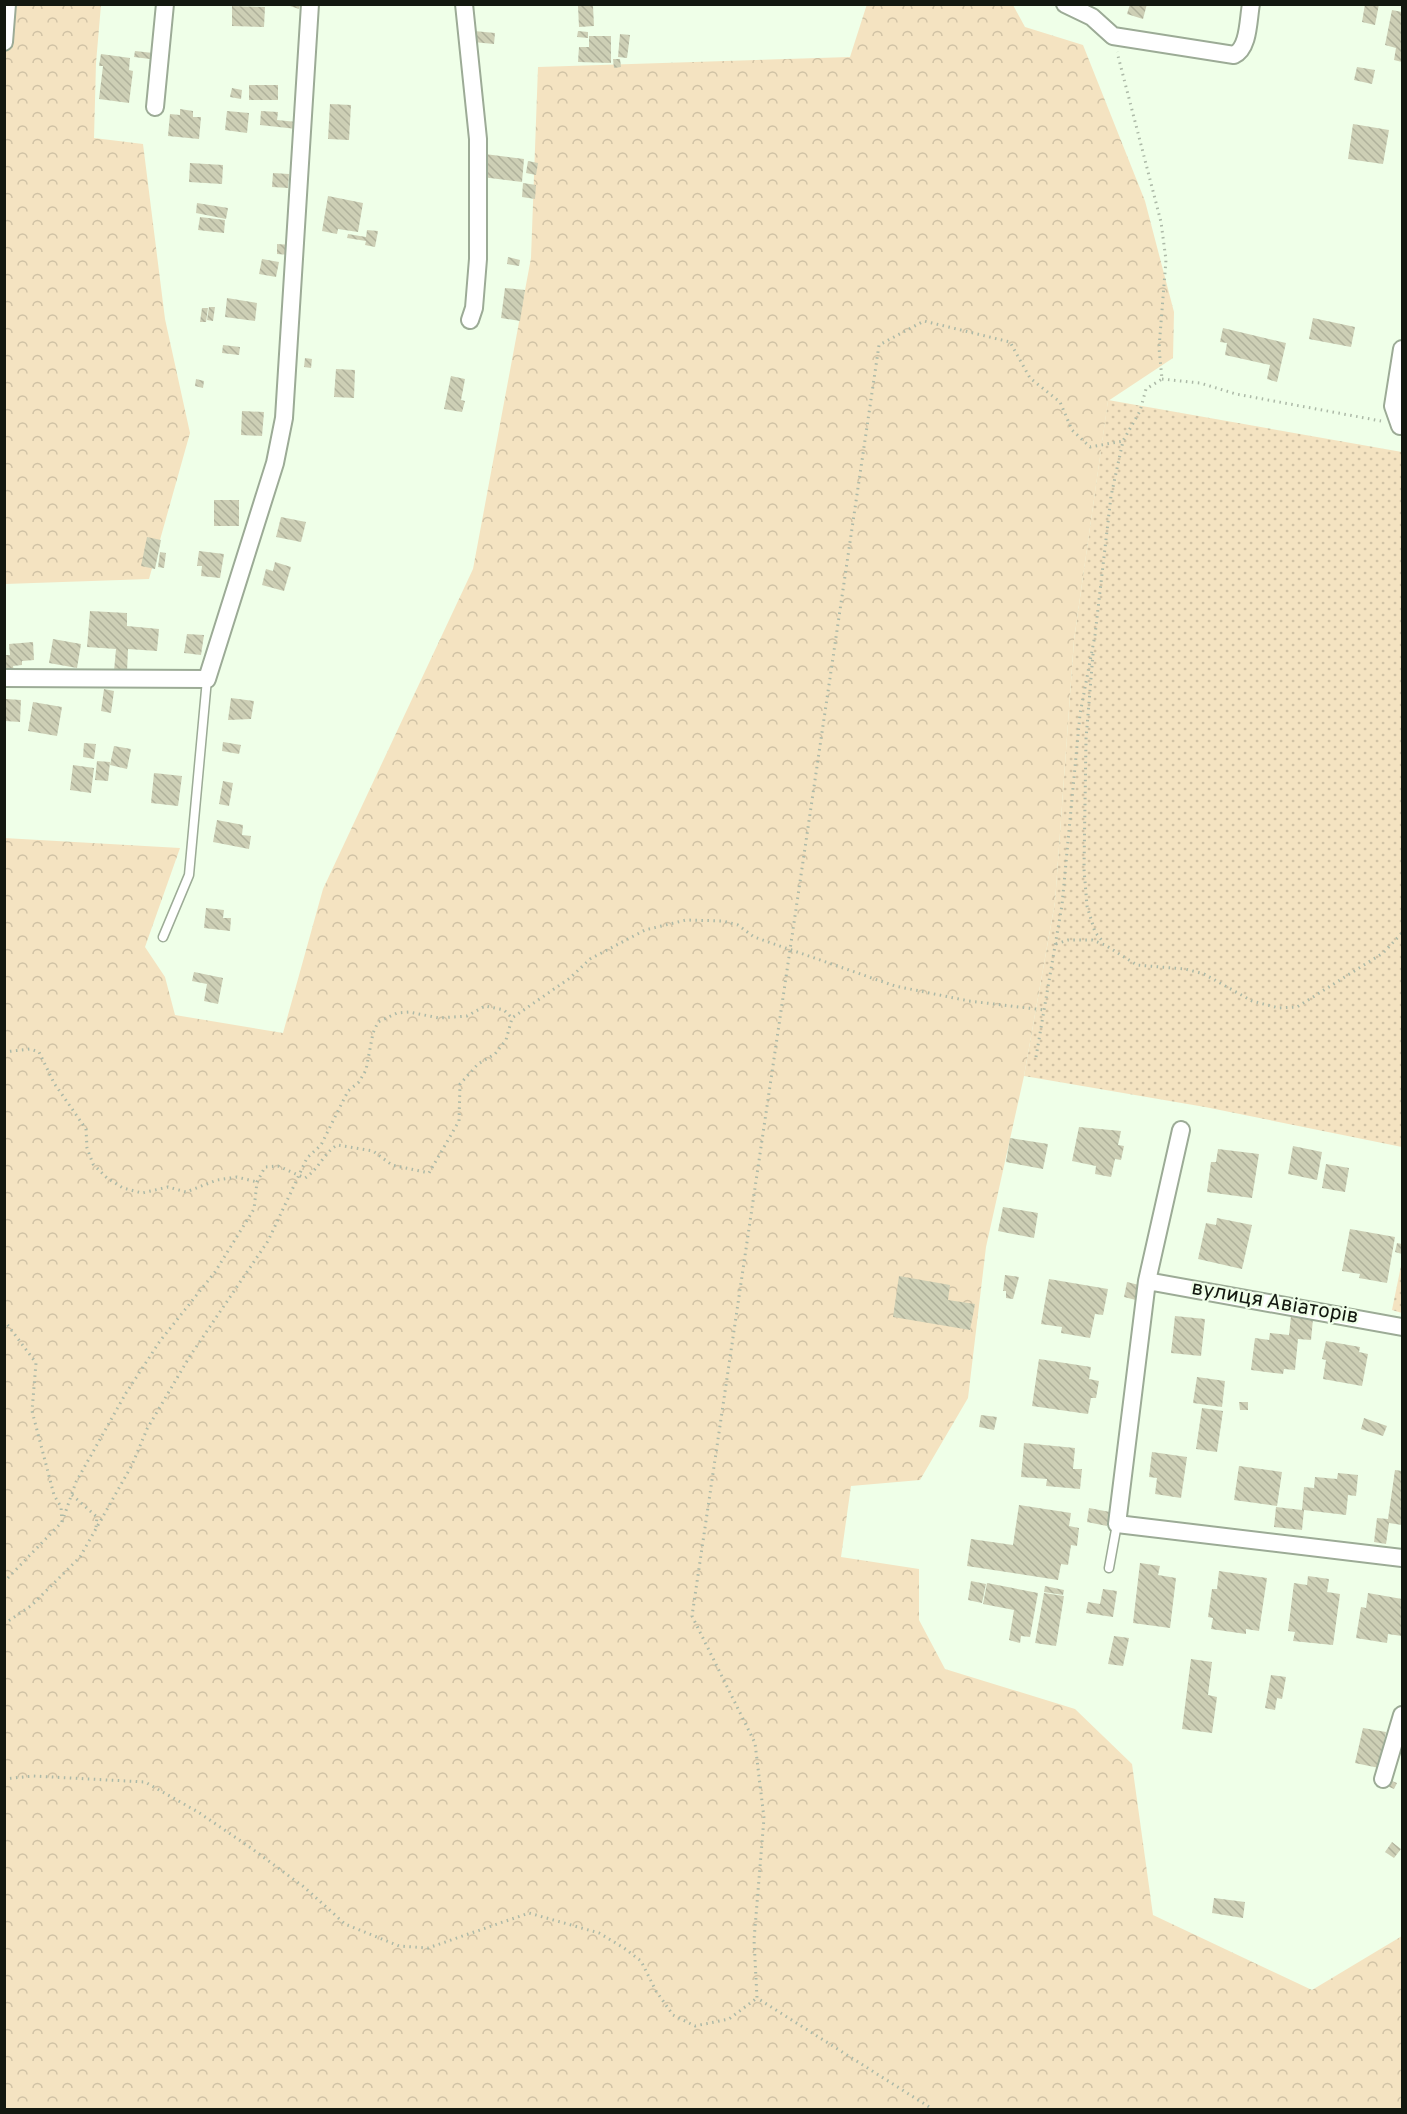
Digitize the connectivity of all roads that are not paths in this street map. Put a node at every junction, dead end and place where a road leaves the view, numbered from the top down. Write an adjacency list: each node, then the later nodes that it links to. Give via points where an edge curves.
1 (8, 4): 7 (street)
2 (165, 4): 8 (street)
3 (310, 4): 13 (street, via 284,418 275,463)
4 (464, 4): 9 (street, via 478,139 478,259)
5 (1065, 4): 6 (street, via 1092,17 1113,36 1234,55 1244,46)
6 (1251, 4)
7 (4, 42)
8 (155, 106)
9 (470, 320)
10 (1402, 349): 11 (street, via 1393,406)
11 (1400, 426)
12 (4, 678): 13 (street)
13 (207, 679): 14 (lane, via 189,875)
14 (163, 937)
15 (1181, 1130): 16 (street)
16 (1147, 1281): 17 (street, вулиця Авіаторів); 18 (street)
17 (1402, 1327)
18 (1117, 1524): 19 (street); 20 (lane)
19 (1402, 1558)
20 (1109, 1568)
21 (1402, 1715): 22 (street)
22 (1383, 1779)

